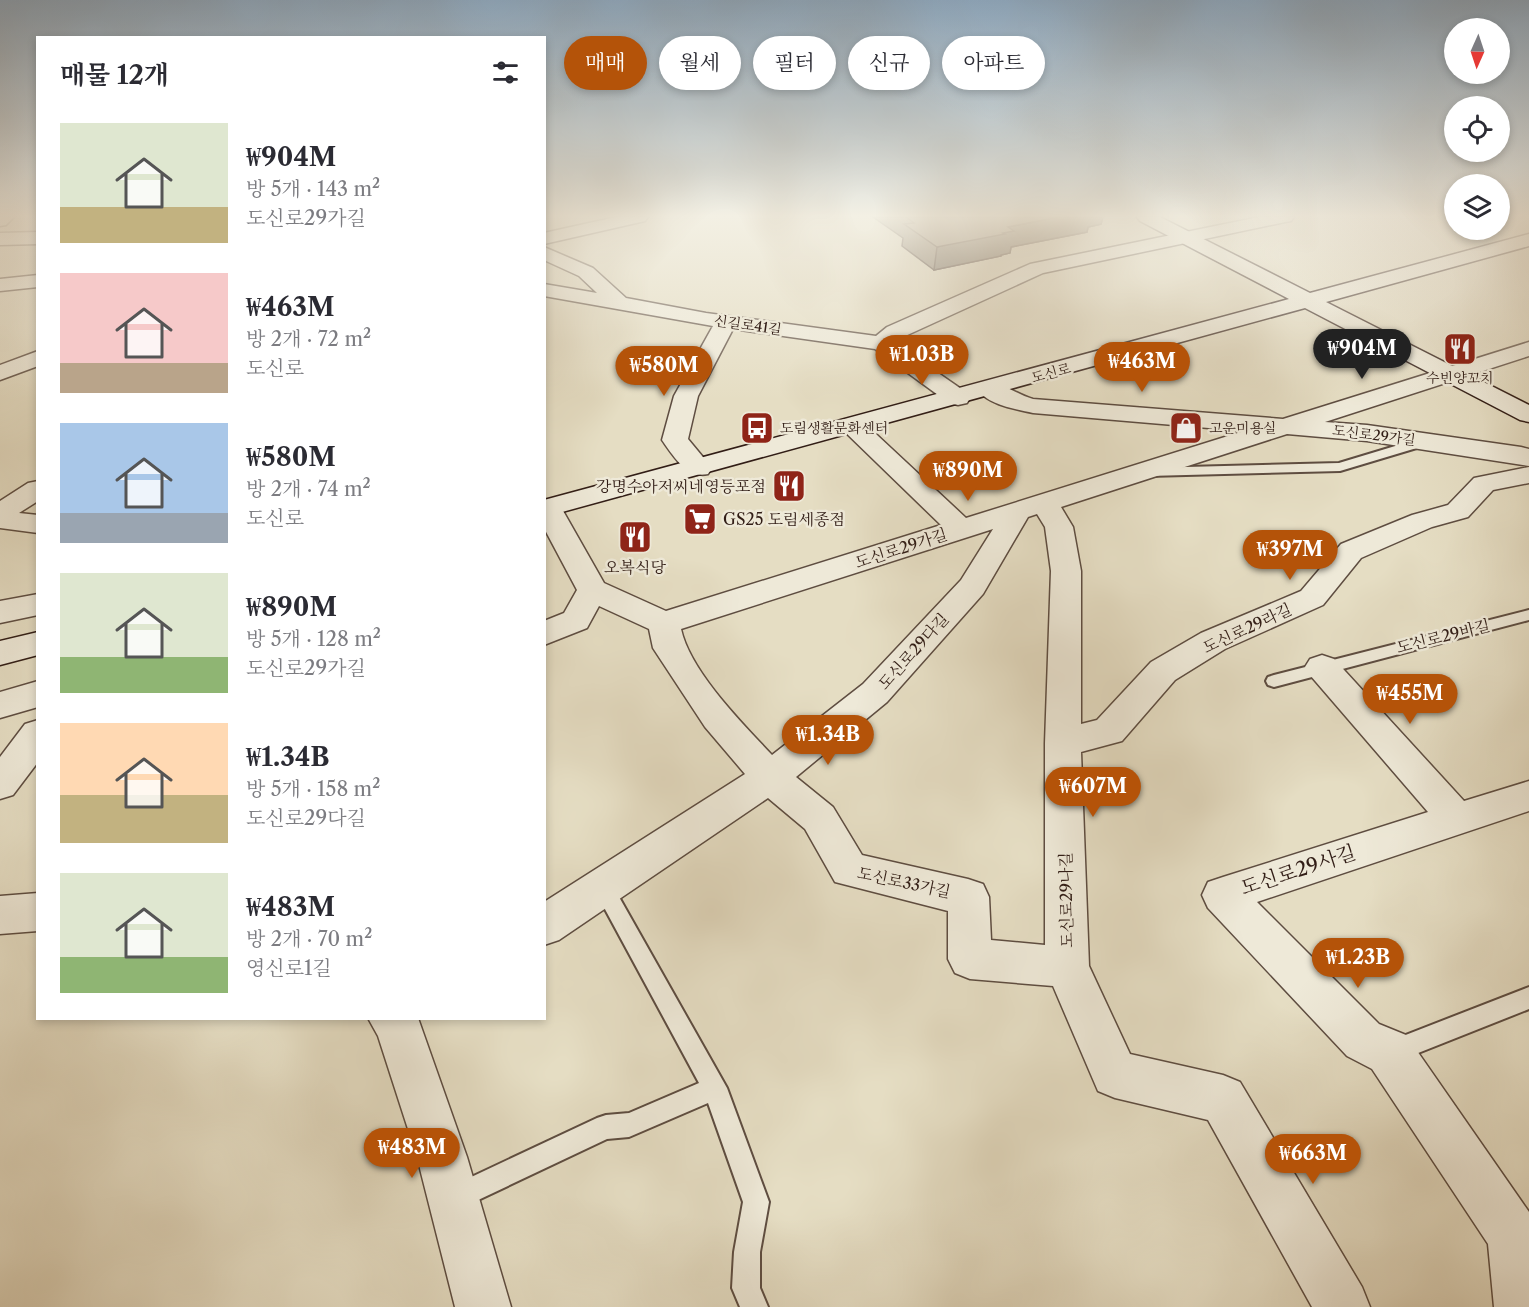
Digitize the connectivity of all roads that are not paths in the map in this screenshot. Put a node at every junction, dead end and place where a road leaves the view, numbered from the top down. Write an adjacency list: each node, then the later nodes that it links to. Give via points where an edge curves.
1 (592, 278): 9 (street)
2 (1015, 278): 11 (street, via 895,332)
3 (1266, 278): 8 (street)
4 (1393, 278): 8 (street, 도신로)
5 (36, 280): 6 (street)
6 (0, 285)
7 (546, 290): 9 (street, 신길로41길)
8 (1311, 301): 15 (street); 16 (street, 도신로)
9 (619, 303): 10 (street, 신길로41길)
10 (727, 321): 11 (street, 신길로41길); 23 (street, via 686,396 675,440)
11 (881, 343): 17 (street, 신길로41길)
12 (1529, 349): 15 (street, 도신로29가길)
13 (36, 359): 14 (street)
14 (0, 372)
15 (1450, 374): 18 (street); 20 (street, 도신로29가길)
16 (989, 389): 17 (street, 도신로); 20 (street, 도신로, via 1033,406)
17 (958, 398): 19 (street, 도신로)
18 (1529, 416)
19 (854, 426): 23 (street, 도신로); 32 (street)
20 (1286, 426): 21 (street, 도신로29가길); 24 (street, 도신로29가길)
21 (1425, 441): 22 (street, 도신로29가길); 24 (lane, 도신로29가길, via 1340,467)
22 (1529, 458)
23 (699, 468): 28 (street, 도신로)
24 (1139, 472): 27 (street, 도신로29가길)
25 (1529, 475): 46 (street, 도신로29라길, via 1484,484 1458,512 1422,521 1351,551 1312,598 1203,647 1163,671 1109,731)
26 (36, 490): 29 (street)
27 (1031, 507): 32 (street, 도신로29가길); 46 (street, 도신로29나길, via 1059,527 1066,572); 47 (street, 도신로29다길, via 972,587 875,693)
28 (546, 509): 33 (street)
29 (0, 513)
30 (0, 519): 31 (street)
31 (36, 524)
32 (961, 529): 37 (street, 도신로29가길)
33 (592, 590): 37 (street); 38 (street, via 576,620)
34 (36, 604): 35 (street)
35 (0, 612)
36 (1529, 615): 41 (lane, 도신로29바길)
37 (663, 623): 47 (street, 도신로33가길, via 669,648 717,718)
38 (546, 633)
39 (36, 644): 40 (street)
40 (0, 653)
41 (1322, 667): 42 (lane, 도신로29바길); 50 (street)
42 (1274, 681)
43 (36, 695): 44 (street)
44 (0, 705)
45 (36, 737): 48 (street)
46 (1063, 744): 53 (street, 도신로29나길)
47 (770, 777): 51 (street, 도신로29다길); 53 (street, 도신로33가길, via 819,818 849,870 968,897 970,959)
48 (0, 784)
49 (1529, 796): 50 (street, 도신로29사길)
50 (1457, 819): 56 (street, 도신로29사길, via 1223,895 1363,1040)
51 (603, 887): 52 (street, 도신로29다길); 57 (lane)
52 (546, 925)
53 (1067, 967): 62 (street, 도신로29나길, via 1115,1074 1223,1099)
54 (1529, 998): 56 (lane)
55 (394, 1020): 58 (street)
56 (1389, 1052): 59 (street)
57 (715, 1088): 58 (lane, via 629,1125 606,1126); 61 (lane, via 756,1202 747,1252 746,1288)
58 (453, 1199): 60 (street)
59 (1521, 1233): 63 (street)
60 (483, 1307)
61 (754, 1307)
62 (1342, 1307)
63 (1522, 1307)

